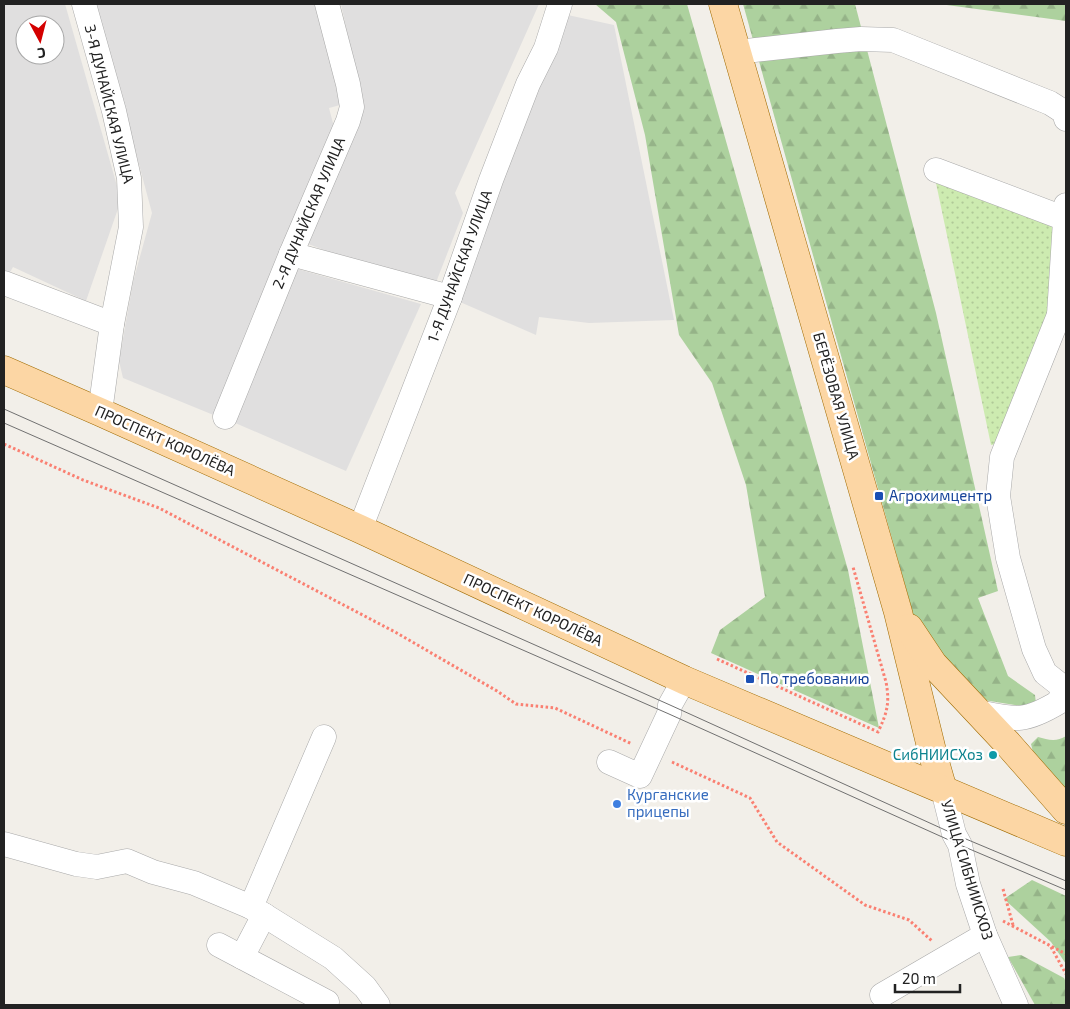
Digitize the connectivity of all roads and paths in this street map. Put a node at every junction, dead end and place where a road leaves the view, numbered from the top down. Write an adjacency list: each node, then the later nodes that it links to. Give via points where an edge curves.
1 (84, 4): 14 (street, 3-Я ДУНАЙСКАЯ УЛИЦА, via 129,178 131,227)
2 (327, 4): 10 (street, 2-Я ДУНАЙСКАЯ УЛИЦА, via 352,107)
3 (560, 4): 12 (street, 1-Я ДУНАЙСКАЯ УЛИЦА, via 546,48 528,84 491,180)
4 (723, 4): 5 (main road, БЕРЁЗОВАЯ УЛИЦА)
5 (737, 52): 6 (street, via 837,40 893,40 1050,103 1064,112); 21 (main road, БЕРЁЗОВАЯ УЛИЦА)
6 (1066, 119)
7 (936, 170): 9 (street)
8 (1066, 205): 9 (street)
9 (1066, 219): 13 (street)
10 (291, 254): 12 (street); 17 (street, 2-Я ДУНАЙСКАЯ УЛИЦА)
11 (4, 283): 14 (street)
12 (450, 297): 19 (street, 1-Я ДУНАЙСКАЯ УЛИЦА)
13 (1063, 317): 24 (street, via 1002,457 998,496 1008,558 1034,649 1044,673)
14 (112, 324): 16 (street, 3-Я ДУНАЙСКАЯ УЛИЦА)
15 (4, 370): 16 (main road, ПРОСПЕКТ КОРОЛЁВА)
16 (100, 412): 19 (main road, ПРОСПЕКТ КОРОЛЁВА)
17 (225, 417)
18 (4, 444): 27 (path, via 83,480 159,508 396,632 516,704 555,708)
19 (360, 529): 23 (main road, ПРОСПЕКТ КОРОЛЁВА)
20 (853, 567): 22 (path, via 888,690 886,715 878,732)
21 (898, 612): 25 (main road, via 933,664); 29 (main road, БЕРЁЗОВАЯ УЛИЦА)
22 (717, 659)
23 (684, 680): 27 (street); 29 (main road, ПРОСПЕКТ КОРОЛЁВА)
24 (1065, 688): 25 (street, via 1059,702 1028,717 1012,719)
25 (978, 712): 30 (main road)
26 (324, 738): 34 (street)
27 (651, 752): 28 (street, via 640,776); 41 (path, via 750,798 777,842 865,905 909,920)
28 (609, 762)
29 (944, 790): 31 (main road, ПРОСПЕКТ КОРОЛЁВА); 35 (street, УЛИЦА СИБНИИСХОЗ)
30 (1066, 810)
31 (1066, 842)
32 (4, 844): 34 (street, via 76,864 97,867 127,862 194,883)
33 (1003, 889): 36 (path)
34 (258, 911): 42 (street); 46 (street, via 334,958 365,987)
35 (977, 911): 36 (path); 37 (street, УЛИЦА СИБНИИСХОЗ)
36 (1013, 925): 39 (path)
37 (985, 935): 41 (street); 47 (street, УЛИЦА СИБНИИСХОЗ)
38 (219, 945): 42 (street)
39 (1051, 946): 40 (path); 43 (path)
40 (1066, 954)
41 (949, 956): 44 (street)
42 (242, 957): 45 (street)
43 (1066, 974)
44 (882, 995)
45 (326, 1002)
46 (378, 1005)
47 (1016, 1005)

